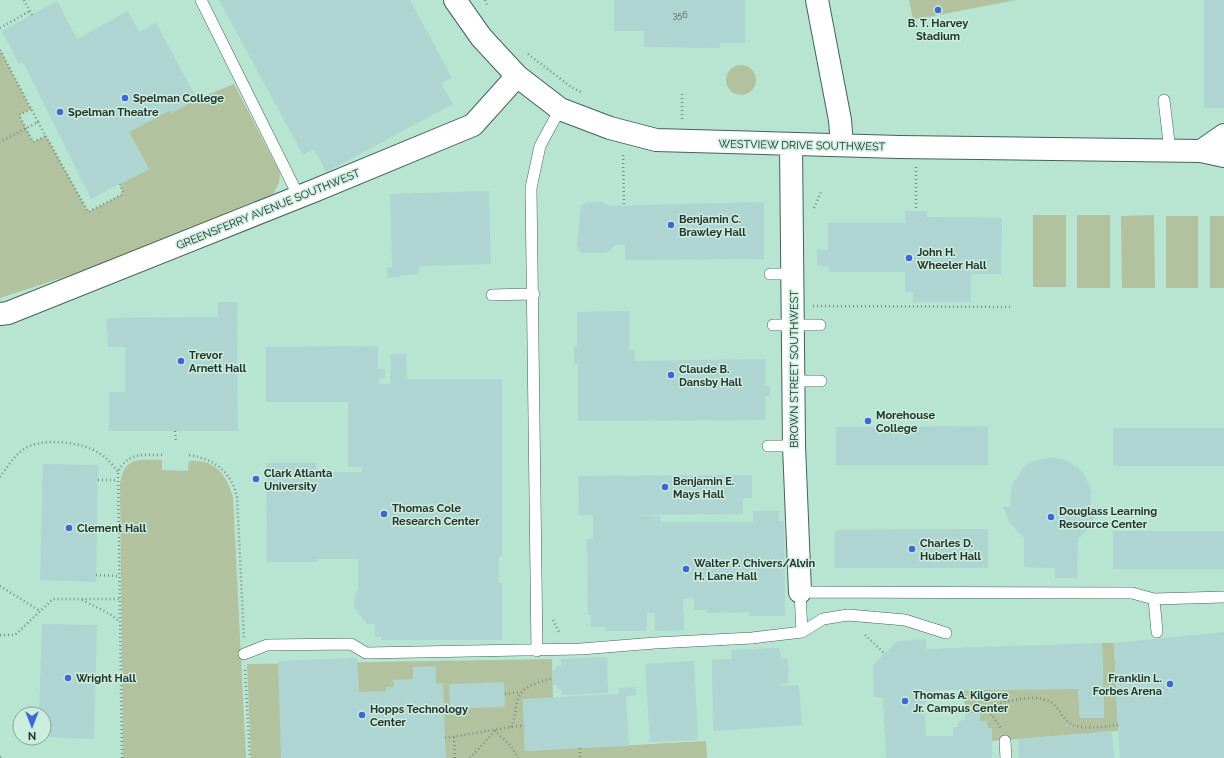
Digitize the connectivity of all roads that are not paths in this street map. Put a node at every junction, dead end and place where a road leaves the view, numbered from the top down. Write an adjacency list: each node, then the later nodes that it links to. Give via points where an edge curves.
1 (200, 0): 13 (lane)
2 (455, 0): 4 (street, WESTVIEW DRIVE SOUTHWEST, via 481,37)
3 (817, 0): 9 (street, via 840,120)
4 (517, 76): 6 (street, WESTVIEW DRIVE SOUTHWEST); 13 (street, GREENSFERRY AVENUE SOUTHWEST, via 473,125)
5 (1164, 100): 10 (lane)
6 (560, 109): 8 (street, WESTVIEW DRIVE SOUTHWEST, via 610,128 656,140); 16 (lane, via 540,146 531,188)
7 (1224, 135): 11 (street)
8 (792, 145): 9 (street, WESTVIEW DRIVE SOUTHWEST); 15 (street, BROWN STREET SOUTHWEST)
9 (842, 145): 10 (street, WESTVIEW DRIVE SOUTHWEST)
10 (1170, 151): 11 (street, WESTVIEW DRIVE SOUTHWEST)
11 (1201, 151): 12 (street, WESTVIEW DRIVE SOUTHWEST)
12 (1224, 156)
13 (299, 197): 18 (street, GREENSFERRY AVENUE SOUTHWEST)
14 (770, 274): 15 (lane)
15 (793, 274): 19 (street, BROWN STREET SOUTHWEST)
16 (534, 294): 17 (lane); 31 (lane)
17 (492, 295)
18 (0, 314)
19 (783, 325): 20 (lane); 21 (street, BROWN STREET SOUTHWEST)
20 (820, 325)
21 (794, 382): 22 (lane); 24 (street, BROWN STREET SOUTHWEST)
22 (821, 382)
23 (768, 446): 24 (lane)
24 (794, 446): 25 (street, BROWN STREET SOUTHWEST)
25 (800, 592): 27 (lane, via 1132,593); 28 (lane)
26 (1224, 597): 27 (lane)
27 (1154, 599): 29 (lane)
28 (802, 632): 30 (lane, via 823,619 848,615 905,620); 31 (lane, via 752,638)
29 (1157, 632)
30 (946, 633)
31 (537, 651): 32 (lane, via 366,654 351,644 267,645)
32 (244, 654)
33 (1005, 741): 34 (lane)
34 (1006, 758)

